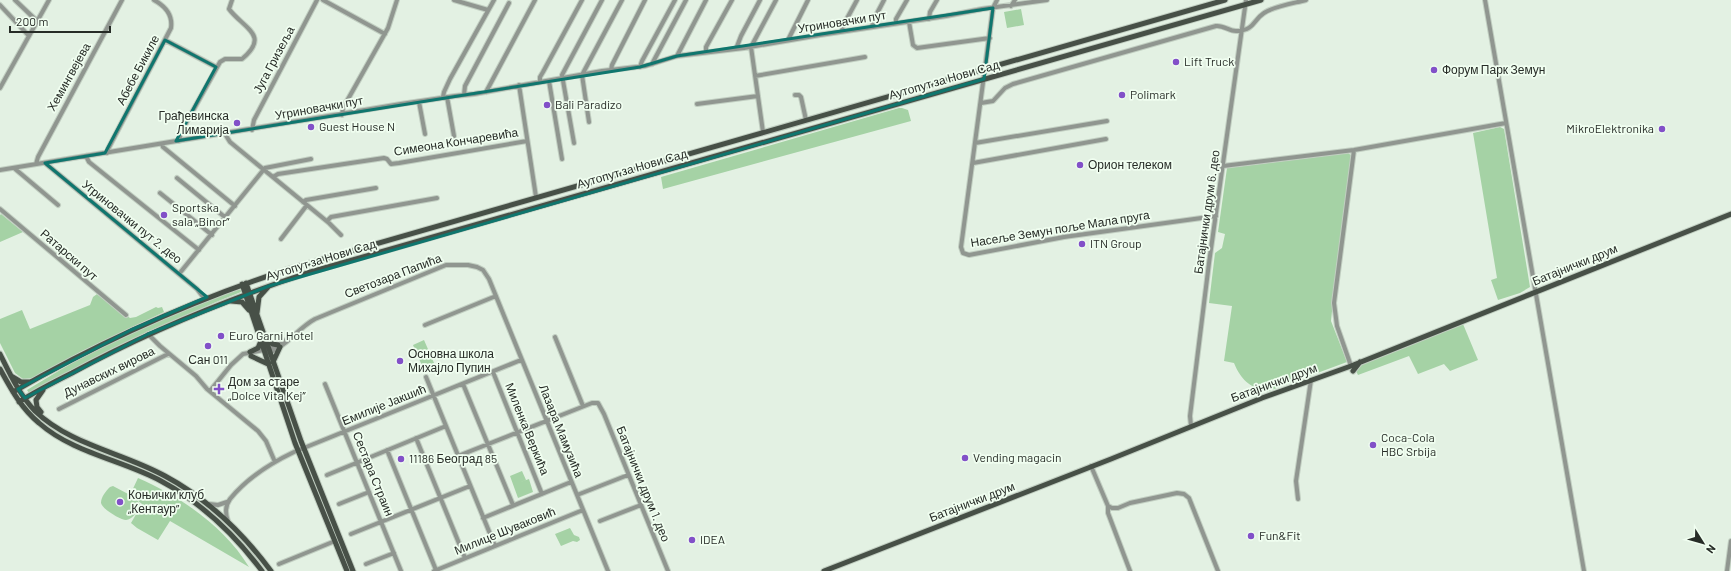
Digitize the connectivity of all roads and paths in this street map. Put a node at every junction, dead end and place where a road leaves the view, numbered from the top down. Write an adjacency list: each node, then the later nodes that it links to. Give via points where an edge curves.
1 (15, 0): 41 (street)
2 (48, 0): 41 (street)
3 (122, 0): 101 (street, Хемингвејева)
4 (154, 0): 50 (street, Абебе Бикиле, via 164,6 170,14 172,26)
5 (232, 0): 58 (street, via 229,9 253,32 255,39 243,58 224,59)
6 (317, 0): 83 (street, Југа Гризеља, via 254,120)
7 (323, 0): 47 (street)
8 (397, 0): 47 (street)
9 (454, 0): 39 (street)
10 (494, 0): 39 (street)
11 (535, 0): 70 (street)
12 (582, 0): 67 (street, via 540,77)
13 (602, 0): 64 (street)
14 (622, 0): 62 (street)
15 (645, 0): 61 (street)
16 (675, 0): 59 (street)
17 (686, 0): 57 (street)
18 (706, 0): 55 (street)
19 (732, 0): 54 (street)
20 (760, 0): 53 (street)
21 (776, 0): 52 (street)
22 (808, 0): 51 (street)
23 (856, 0): 46 (street)
24 (884, 0): 44 (street)
25 (907, 0): 43 (street)
26 (937, 0): 40 (street)
27 (997, 0): 38 (street)
28 (1015, 0): 37 (street)
29 (1047, 0): 37 (street, Угриновачки пут)
30 (1225, 0): 60 (main road, Аутопут за Нови Сад)
31 (1261, 0): 34 (main road, Аутопут за Нови Сад)
32 (1306, 0): 45 (street, via 1266,12 1253,26)
33 (1485, 0): 82 (street)
34 (1246, 2): 45 (street, Батајнички друм 6. део); 65 (main road, Аутопут за Нови Сад)
35 (509, 3): 71 (street, via 465,86)
36 (0, 5): 48 (street)
37 (1012, 6): 38 (street, Угриновачки пут)
38 (993, 8): 40 (street, Угриновачки пут); 49 (street, Насеље Земун поље Мала пруга)
39 (488, 10): 74 (street, via 450,79 444,92)
40 (929, 19): 42 (street, Угриновачки пут)
41 (37, 21): 48 (street)
42 (909, 22): 43 (street, Угриновачки пут); 49 (street, via 913,45 917,48)
43 (896, 23): 44 (street, Угриновачки пут)
44 (872, 27): 46 (street, Угриновачки пут)
45 (1242, 30): 76 (street, via 1235,31 1216,26 1013,84 1005,88 994,101); 102 (street, Батајнички друм 6. део)
46 (842, 31): 51 (street, Угриновачки пут)
47 (385, 34): 78 (street, via 343,108)
48 (29, 36): 69 (street)
49 (990, 38): 60 (street, Насеље Земун поље Мала пруга)
50 (165, 40): 58 (street); 95 (street, Абебе Бикиле)
51 (788, 40): 52 (street, Угриновачки пут)
52 (751, 47): 53 (street, Угриновачки пут); 63 (street)
53 (736, 49): 54 (street, Угриновачки пут)
54 (706, 52): 55 (street, Угриновачки пут)
55 (677, 56): 57 (street, Угриновачки пут)
56 (865, 57): 63 (street)
57 (652, 64): 59 (street, Угриновачки пут)
58 (216, 67): 89 (street, via 181,132)
59 (640, 67): 61 (street, Угриновачки пут)
60 (986, 68): 65 (street, Насеље Земун поље Мала пруга); 79 (main road, Аутопут за Нови Сад)
61 (611, 70): 62 (street, Угриновачки пут)
62 (582, 75): 64 (street, Угриновачки пут); 81 (street)
63 (755, 76): 73 (street)
64 (562, 79): 66 (street, Угриновачки пут); 91 (street)
65 (984, 79): 76 (street, Насеље Земун поље Мала пруга); 127 (main road, Аутопут за Нови Сад)
66 (549, 81): 67 (street, Угриновачки пут); 98 (street)
67 (540, 82): 68 (street, Угриновачки пут)
68 (519, 85): 70 (street, Угриновачки пут); 90 (street)
69 (0, 88)
70 (486, 92): 71 (street, Угриновачки пут)
71 (464, 95): 74 (street, Угриновачки пут)
72 (795, 95): 79 (street, via 801,97)
73 (758, 96): 77 (street); 84 (street)
74 (445, 97): 75 (street, Угриновачки пут); 87 (street)
75 (419, 102): 78 (street, Угриновачки пут); 86 (street)
76 (981, 103): 92 (street, Насеље Земун поље Мала пруга)
77 (697, 104)
78 (342, 115): 83 (street, Угриновачки пут)
79 (806, 120): 84 (main road, Аутопут за Нови Сад)
80 (1107, 121): 92 (street)
81 (589, 122)
82 (1506, 123): 94 (street); 128 (street)
83 (252, 130): 85 (street, Угриновачки пут)
84 (763, 132): 110 (main road, Аутопут за Нови Сад)
85 (224, 134): 89 (street, Угриновачки пут); 104 (street, via 230,142)
86 (425, 134)
87 (454, 136)
88 (1106, 140): 100 (street)
89 (179, 141): 93 (street, Угриновачки пут)
90 (527, 141): 106 (street, Симеона Кончаревића, via 399,163 391,164 384,158 278,174); 110 (street)
91 (574, 143)
92 (975, 143): 100 (street, Насеље Земун поље Мала пруга)
93 (162, 144): 95 (street, Угриновачки пут); 115 (street)
94 (1354, 150): 102 (street); 148 (street, via 1334,303 1337,326)
95 (107, 153): 96 (street, Угриновачки пут)
96 (86, 156): 99 (street, Угриновачки пут); 124 (street, via 89,162)
97 (310, 158): 104 (street)
98 (562, 159)
99 (45, 163): 101 (street, Угриновачки пут); 125 (street, Угриновачки пут 2. део)
100 (972, 163): 118 (street, Насеље Земун поље Мала пруга, via 961,247 965,255 1064,237)
101 (36, 164): 103 (street, Угриновачки пут)
102 (1223, 166): 118 (street, Батајнички друм 6. део)
103 (14, 168): 105 (street, Угриновачки пут); 113 (street)
104 (264, 169): 106 (street); 115 (street)
105 (0, 170)
106 (273, 177): 112 (street)
107 (177, 178): 119 (street)
108 (376, 188): 112 (street)
109 (160, 193): 121 (street)
110 (536, 197): 126 (main road, Аутопут за Нови Сад, via 343,252)
111 (437, 198): 120 (street, via 331,218)
112 (303, 202): 114 (street)
113 (58, 205)
114 (307, 205): 120 (street); 123 (street)
115 (235, 206): 119 (street)
116 (0, 209): 134 (street, Ратарски пут)
117 (1731, 214): 128 (main road, Батајнички друм)
118 (1216, 216): 170 (street, Батајнички друм 6. део, via 1190,416)
119 (226, 218): 121 (street)
120 (327, 221): 122 (street)
121 (212, 235): 124 (street)
122 (341, 235)
123 (281, 238)
124 (200, 250): 125 (street)
125 (179, 274): 131 (street, Угриновачки пут 2. део)
126 (244, 284): 129 (main road); 131 (main road, Аутопут за Нови Сад)
127 (269, 286): 129 (main road, Аутопут за Нови Сад); 135 (main road, via 259,297)
128 (1536, 291): 146 (main road, Батајнички друм); 222 (street)
129 (248, 293): 132 (main road, Аутопут за Нови Сад); 133 (main road); 135 (main road)
130 (496, 296): 136 (street); 140 (street, Светозара Папића, via 490,279 480,269 468,265 446,265 319,317); 145 (street, Светозара Папића)
131 (204, 298): 154 (main road, Аутопут за Нови Сад, via 131,330)
132 (224, 302): 133 (main road, via 242,302); 137 (main road, Аутопут за Нови Сад)
133 (251, 313): 139 (main road)
134 (126, 315)
135 (257, 316): 139 (main road)
136 (424, 325)
137 (148, 334): 143 (street, Дунавских вирова); 158 (main road, Аутопут за Нови Сад)
138 (555, 337): 165 (street)
139 (263, 340): 140 (main road); 141 (main road); 144 (main road)
140 (279, 346): 141 (street, Светозара Папића); 147 (main road)
141 (267, 351): 144 (street); 147 (main road)
142 (0, 354): 152 (main road)
143 (168, 354): 160 (street, Дунавских вирова, via 194,374); 166 (street, Дунавских вирова)
144 (250, 354): 147 (main road); 160 (street, via 243,354 234,362)
145 (521, 360): 151 (street, Емилије Јакшић); 168 (street, Лазара Мамузића)
146 (1362, 361): 148 (main road, Батајнички друм); 150 (main road)
147 (271, 363): 175 (main road); 177 (main road)
148 (1351, 366): 155 (main road, Батајнички друм)
149 (0, 369): 161 (main road)
150 (1354, 371)
151 (493, 372): 157 (street, Емилије Јакшић); 172 (street, Миленка Веркића)
152 (11, 376): 154 (main road, via 21,382); 159 (main road)
153 (426, 377): 162 (street)
154 (34, 380): 159 (main road, Аутопут за Нови Сад)
155 (1311, 380): 170 (main road, Батајнички друм); 190 (street, via 1296,481)
156 (325, 384): 171 (street, Сестара Страин)
157 (463, 384): 162 (street, Емилије Јакшић); 174 (street)
158 (46, 386): 163 (main road, Аутопут за Нови Сад); 167 (main road, via 36,402 38,409)
159 (18, 389): 161 (main road, Аутопут за Нови Сад); 163 (main road)
160 (210, 391): 179 (street, Дунавских вирова, via 260,434)
161 (12, 392): 164 (main road)
162 (433, 396): 169 (street); 171 (street, Емилије Јакшић)
163 (25, 398): 164 (main road, Аутопут за Нови Сад); 167 (main road)
164 (19, 402): 211 (main road, via 38,422 60,438 162,481 188,498 228,531)
165 (584, 406): 168 (street); 183 (street, Батајнички друм 1. део, via 594,402 600,405)
166 (59, 409)
167 (48, 420): 192 (main road, via 73,436 148,466)
168 (546, 421): 172 (street); 184 (street, Лазара Мамузића)
169 (446, 426): 173 (street); 178 (street)
170 (1191, 426): 181 (main road, Батајнички друм)
171 (345, 432): 175 (street, Емилије Јакшић); 180 (street, Сестара Страин)
172 (517, 433): 174 (street); 187 (street, Миленка Веркића)
173 (416, 438): 176 (street); 189 (street)
174 (488, 444): 178 (street); 194 (street)
175 (304, 448): 177 (street, Емилије Јакшић); 214 (main road)
176 (387, 450): 180 (street); 197 (street)
177 (298, 451): 179 (street); 204 (main road)
178 (458, 456): 185 (street)
179 (275, 462): 191 (street, via 250,478)
180 (357, 462): 182 (street); 186 (street, Сестара Страин)
181 (1091, 466): 196 (street); 219 (main road, Батајнички друм)
182 (326, 475)
183 (628, 475): 188 (street); 195 (street, Батајнички друм 1. део)
184 (572, 482): 187 (street); 188 (street, Лазара Мамузића)
185 (470, 486): 189 (street); 199 (street)
186 (369, 492): 193 (street); 202 (street, Сестара Страин)
187 (542, 494): 194 (street)
188 (577, 495): 198 (street, Лазара Мамузића)
189 (440, 498): 197 (street); 208 (street)
190 (1298, 499)
191 (227, 502): 192 (street); 200 (street)
192 (209, 504): 200 (main road)
193 (339, 504)
194 (513, 505): 199 (street)
195 (641, 505): 201 (street); 218 (street, Батајнички друм 1. део)
196 (1108, 506): 220 (street, via 1108,513); 221 (street, via 1118,508 1177,493 1184,494 1189,498)
197 (411, 509): 202 (street); 216 (street)
198 (583, 510): 206 (street, Милице Шуваковић); 217 (street, Лазара Мамузића)
199 (483, 518): 206 (street)
200 (228, 521): 212 (main road)
201 (600, 521)
202 (381, 522): 203 (street); 207 (street, Сестара Страин)
203 (351, 534)
204 (335, 541): 209 (street); 213 (main road)
205 (1731, 541): 223 (street)
206 (495, 546): 208 (street, Милице Шуваковић)
207 (394, 553): 210 (street); 215 (street, Сестара Страин)
208 (465, 558): 216 (street, Милице Шуваковић)
209 (279, 564)
210 (366, 564)
211 (262, 571)
212 (270, 571)
213 (347, 571)
214 (353, 571)
215 (402, 571)
216 (435, 571)
217 (608, 571)
218 (668, 571)
219 (824, 571)
220 (1130, 571)
221 (1218, 571)
222 (1584, 571)
223 (1727, 571)

